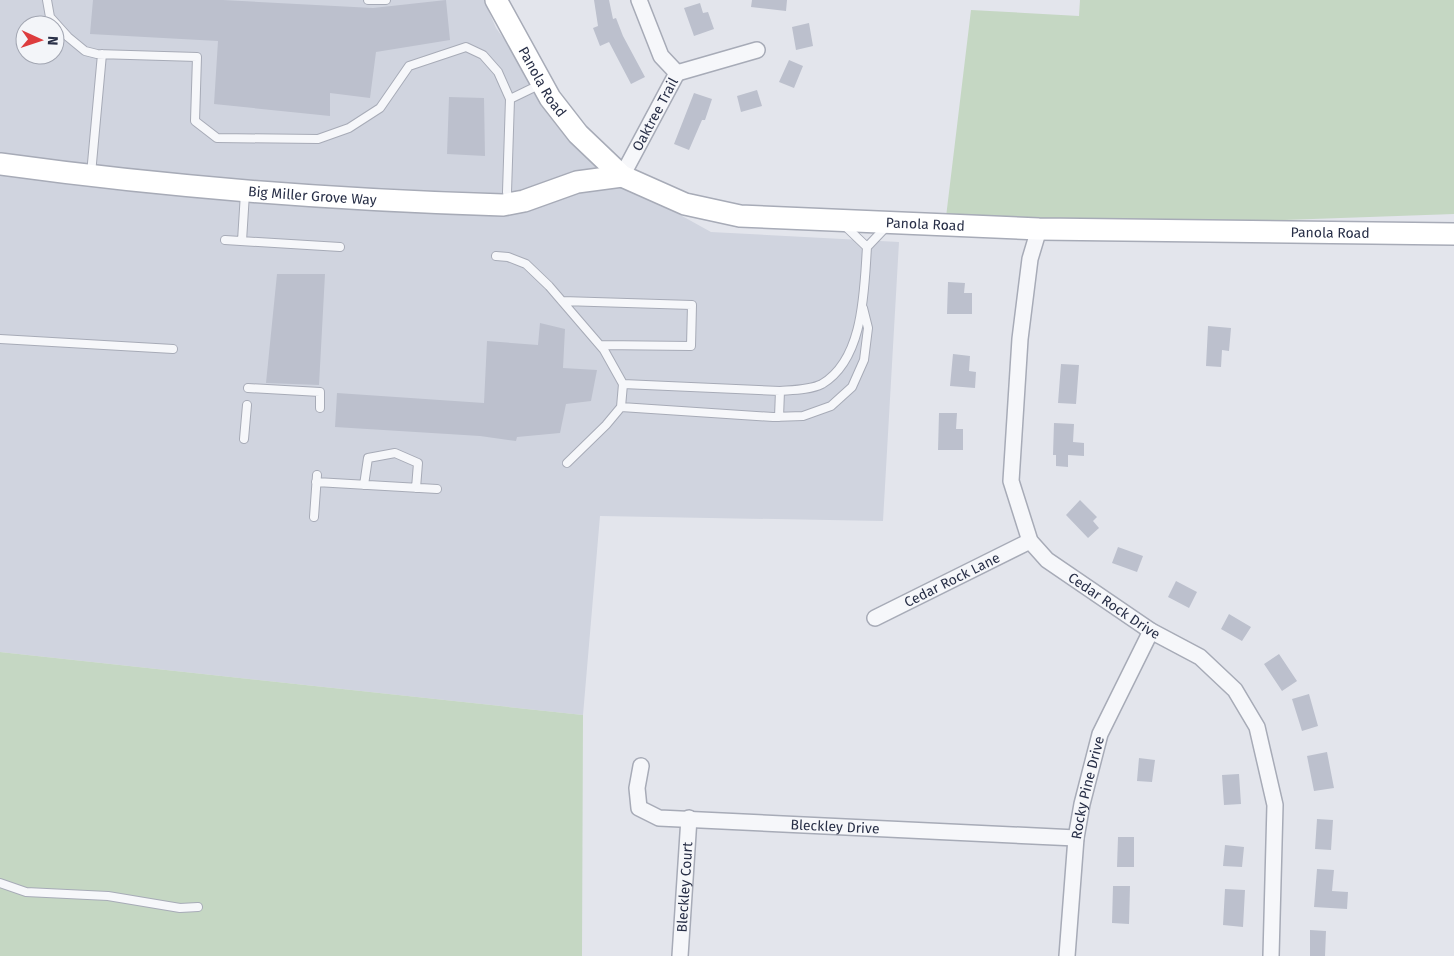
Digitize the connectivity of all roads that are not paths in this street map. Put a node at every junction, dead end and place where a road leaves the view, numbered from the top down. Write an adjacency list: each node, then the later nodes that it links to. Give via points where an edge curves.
1 (47, 0): 7 (lane, via 50,17 68,37 85,51)
2 (368, 0): 3 (lane)
3 (386, 0)
4 (496, 0): 9 (main road, Panola Road)
5 (639, 0): 8 (street, Oaktree Trail, via 662,56)
6 (757, 50): 8 (street)
7 (102, 54): 10 (lane, via 197,57 195,121 217,138 318,139 349,128 380,108 409,66 466,47 483,55 498,72); 13 (lane)
8 (677, 73): 14 (street, Oaktree Trail)
9 (542, 84): 10 (lane); 11 (main road, Panola Road, via 578,134)
10 (510, 99): 17 (lane, via 507,192)
11 (595, 150): 14 (main road, Panola Road); 15 (main road, via 592,164)
12 (0, 164): 13 (main road, Big Miller Grove Way)
13 (91, 176): 16 (main road, Big Miller Grove Way)
14 (622, 176): 15 (main road, Big Miller Grove Way); 18 (main road, Panola Road, via 685,204 740,216)
15 (577, 182): 17 (main road, Big Miller Grove Way)
16 (245, 190): 17 (main road, Big Miller Grove Way); 23 (lane)
17 (510, 204)
18 (839, 220): 19 (main road, Panola Road); 25 (lane)
19 (891, 223): 20 (main road, Panola Road); 25 (lane)
20 (1039, 229): 21 (main road, Panola Road); 45 (street, Cedar Rock Drive, via 1030,259 1020,338 1011,481)
21 (1454, 234)
22 (225, 240): 23 (lane)
23 (242, 240): 24 (lane)
24 (340, 247)
25 (867, 248): 28 (lane)
26 (496, 256): 27 (lane, via 526,264)
27 (562, 301): 30 (lane); 30 (lane, via 692,305 691,346)
28 (863, 306): 34 (lane, via 850,352 838,370 821,384); 38 (lane, via 868,328 864,360 852,387 831,406 803,416)
29 (0, 338): 31 (lane)
30 (600, 345): 32 (lane)
31 (172, 349)
32 (623, 384): 34 (lane); 36 (lane)
33 (248, 388): 37 (lane, via 320,392)
34 (780, 391): 38 (lane)
35 (247, 405): 39 (lane)
36 (620, 407): 38 (lane); 40 (lane)
37 (320, 408)
38 (779, 417)
39 (244, 439)
40 (567, 463)
41 (364, 485): 42 (lane); 42 (lane, via 368,458 395,453 418,463); 44 (lane, via 316,478)
42 (416, 488): 43 (lane)
43 (438, 489)
44 (314, 517)
45 (1030, 541): 46 (street, Cedar Rock Lane); 47 (street, Cedar Rock Drive, via 1047,560)
46 (875, 618)
47 (1151, 631): 50 (street, Rocky Pine Drive, via 1100,734); 55 (street, Cedar Rock Drive, via 1200,657 1235,690 1257,727 1275,805)
48 (641, 766): 49 (street, Bleckley Drive, via 637,788 639,808 658,818)
49 (689, 818): 50 (street, Bleckley Drive); 53 (street, Bleckley Court)
50 (1076, 838): 54 (street, Rocky Pine Drive)
51 (0, 883): 52 (lane, via 26,892 108,896 180,908)
52 (198, 907)
53 (680, 956)
54 (1067, 956)
55 (1271, 956)

